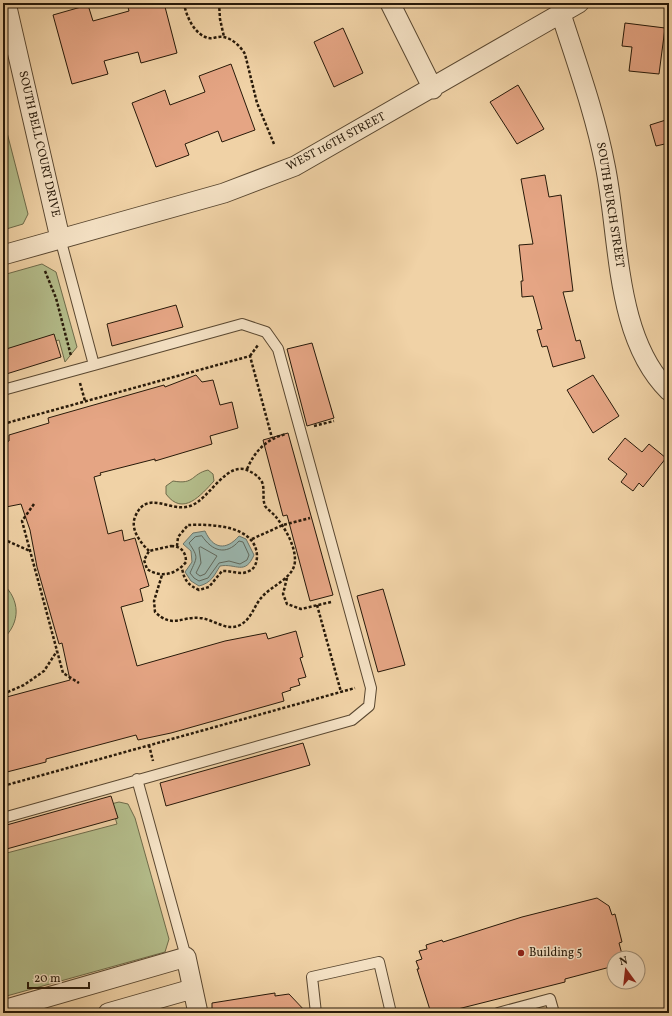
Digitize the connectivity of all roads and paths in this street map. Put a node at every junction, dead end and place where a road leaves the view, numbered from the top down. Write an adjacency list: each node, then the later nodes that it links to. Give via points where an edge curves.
1 (6, 3): 10 (street, SOUTH BELL COURT DRIVE)
2 (184, 3): 7 (path, via 189,21 198,32 207,38)
3 (219, 3): 7 (path)
4 (390, 3): 8 (street)
5 (579, 3): 6 (street, WEST 116TH STREET)
6 (561, 14): 8 (street, WEST 116TH STREET); 17 (street, SOUTH BURCH STREET, via 594,113 606,166 624,293 632,329 643,354 660,382)
7 (224, 37): 9 (path, via 242,48 245,54 257,103)
8 (433, 88): 10 (street, WEST 116TH STREET, via 295,166 224,193)
9 (274, 144)
10 (60, 238): 11 (street, WEST 116TH STREET); 14 (lane)
11 (3, 255)
12 (45, 271): 13 (path, via 56,298)
13 (72, 359)
14 (94, 365): 16 (lane); 22 (lane, via 242,324 266,332 278,349)
15 (80, 383): 18 (path)
16 (3, 390)
17 (669, 390)
18 (85, 401): 19 (path); 20 (path, via 250,356)
19 (3, 424)
20 (272, 438)
21 (34, 504): 27 (path, via 22,522)
22 (324, 515): 23 (path); 32 (lane)
23 (283, 525): 25 (path); 28 (path, via 266,506 262,483 256,475 247,469 237,469 228,472 201,500 191,506 181,508 159,502 147,503 139,509 134,519 135,530); 31 (path, via 295,562)
24 (3, 539): 27 (path)
25 (252, 539): 26 (path, via 240,532 206,524 188,525 178,536); 29 (path, via 257,549 257,562 250,571 240,574 229,570 222,571 209,587 199,590 189,586)
26 (177, 546): 28 (path); 29 (path, via 186,555 186,562)
27 (30, 551): 34 (path)
28 (149, 551): 30 (path, via 144,560 147,569 154,574)
29 (182, 568): 30 (path)
30 (162, 575): 31 (path, via 154,600 155,612 163,619 177,622 199,617 227,627 240,626 261,598 273,586)
31 (287, 578): 33 (path, via 283,594 287,604 301,609)
32 (346, 598): 33 (path); 41 (lane, via 371,688 369,706 352,720)
33 (317, 605): 37 (path)
34 (57, 651): 35 (path, via 63,673); 38 (path, via 44,671 24,685)
35 (79, 683)
36 (360, 687): 37 (path)
37 (342, 692): 39 (path)
38 (3, 694)
39 (149, 745): 40 (path); 42 (path)
40 (154, 764)
41 (137, 779): 43 (lane); 44 (lane)
42 (3, 786)
43 (3, 818)
44 (186, 957): 45 (street); 46 (street)
45 (192, 989): 47 (street); 48 (street)
46 (3, 1010)
47 (108, 1013)
48 (198, 1013)
49 (316, 1013): 50 (lane, via 312,977 379,962)
50 (391, 1013)
51 (498, 1013): 52 (lane, via 550,999)
52 (554, 1013)

